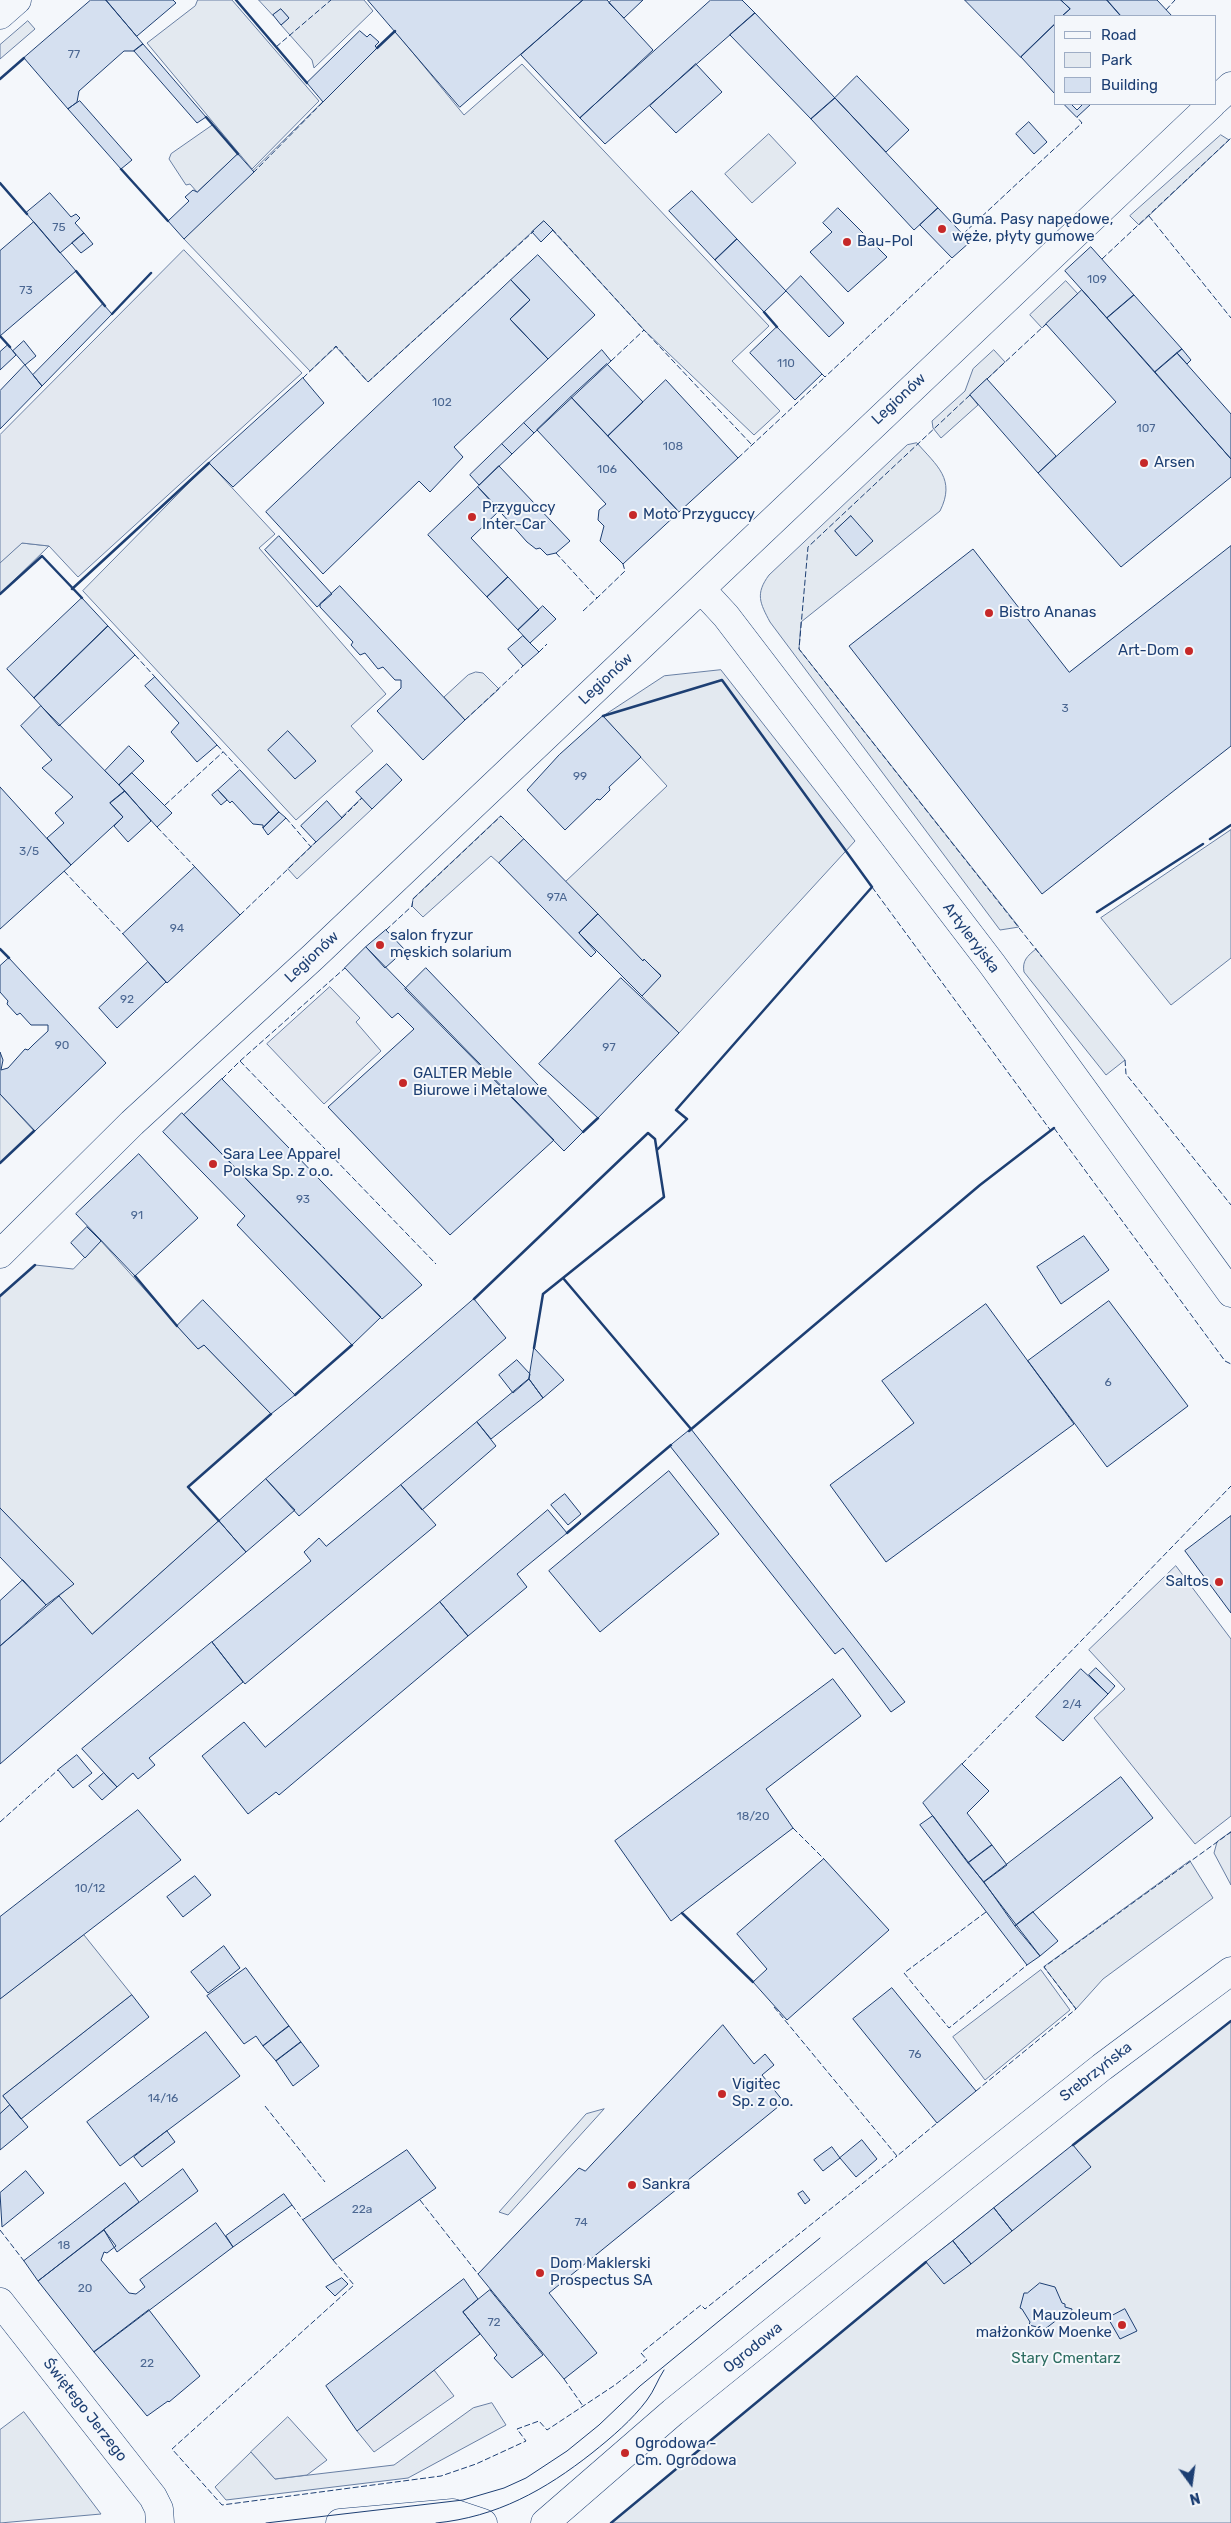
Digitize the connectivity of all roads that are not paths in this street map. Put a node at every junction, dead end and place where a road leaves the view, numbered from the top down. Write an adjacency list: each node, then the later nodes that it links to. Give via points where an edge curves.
1 (17, 0): 2 (street)
2 (0, 15)
3 (1231, 86): 4 (street)
4 (1216, 100)
5 (1211, 105): 6 (street, Legionów)
6 (702, 590): 7 (street, Legionów, via 132,1123); 8 (street, Artyleryjska, via 726,616 992,964)
7 (0, 1254)
8 (1231, 1293)
9 (1231, 1971): 10 (street, Srebrzyńska, via 1102,2067)
10 (964, 2177): 15 (street, Ogrodowa, via 673,2412)
11 (0, 2302): 12 (street, Świętego Jerzego, via 153,2497)
12 (160, 2523)
13 (340, 2523): 14 (street, via 453,2513)
14 (483, 2523)
15 (545, 2523)

